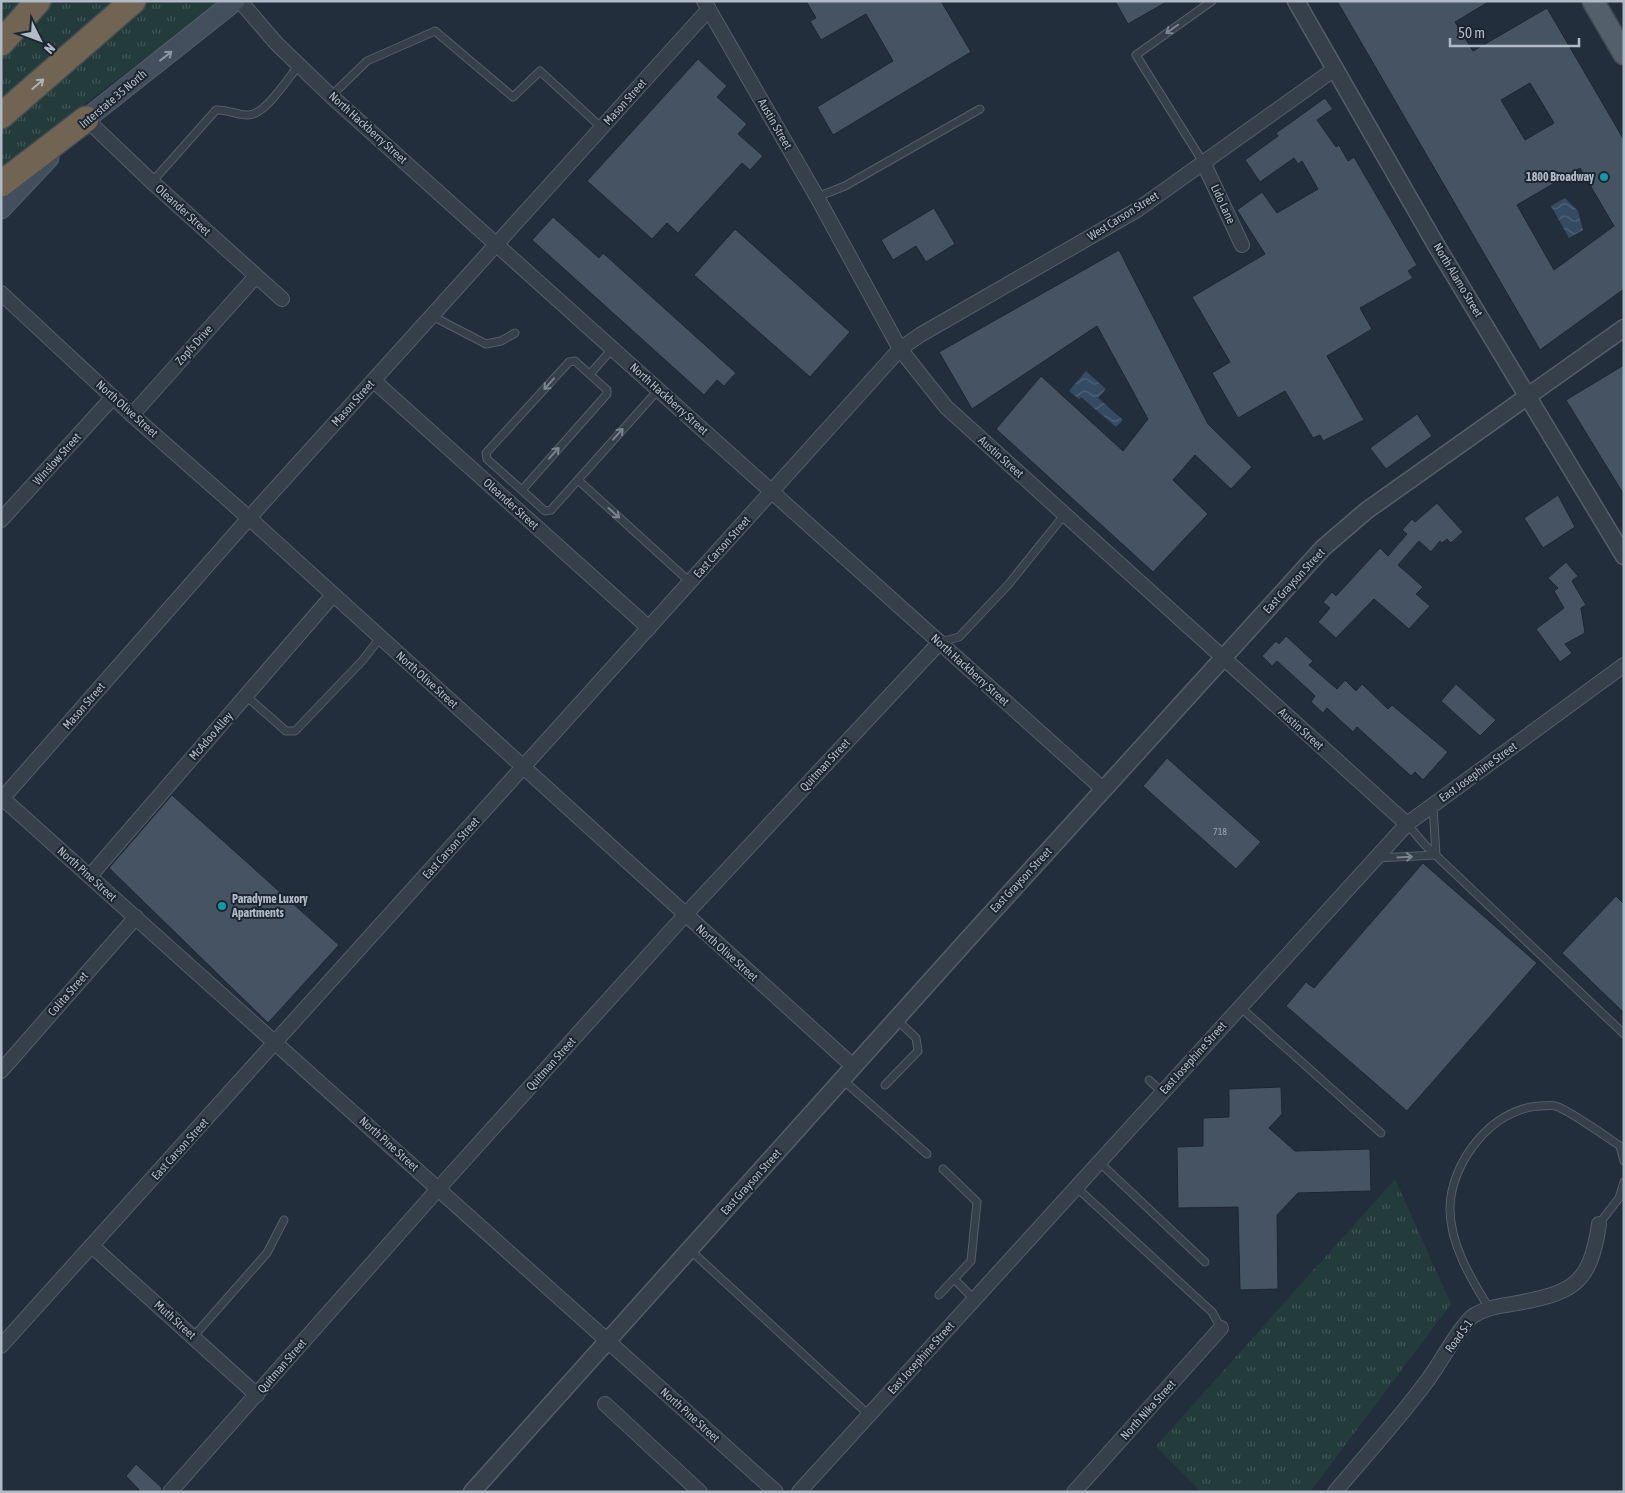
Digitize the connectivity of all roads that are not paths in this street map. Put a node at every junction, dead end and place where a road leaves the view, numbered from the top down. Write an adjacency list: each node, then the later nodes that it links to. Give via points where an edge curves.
1 (38, 1): 9 (highway)
2 (133, 1): 15 (highway, one-way to 2)
3 (236, 1): 16 (main road, Interstate 35 North, one-way to 3)
4 (240, 1): 11 (street, North Hackberry Street)
5 (1212, 1): 18 (lane, one-way to 18, via 1136,54)
6 (1296, 1): 12 (street, North Alamo Street)
7 (1593, 1): 10 (main road)
8 (707, 5): 17 (street, Mason Street); 21 (street, Austin Street)
9 (1, 43)
10 (1624, 54)
11 (299, 66): 13 (street, North Hackberry Street); 19 (lane, via 256,114 247,116 216,110)
12 (1336, 68): 18 (street, West Carson Street); 36 (street, North Alamo Street, via 1436,245)
13 (331, 96): 17 (lane, via 367,61 435,31 513,97 540,72); 23 (street, North Hackberry Street)
14 (980, 109): 21 (lane, via 845,186)
15 (1, 116)
16 (86, 119): 19 (street, Oleander Street); 20 (highway); 22 (main road, Interstate 35 North)
17 (602, 128): 23 (street, Mason Street)
18 (1203, 162): 24 (street, Lido Lane); 32 (street, West Carson Street, via 1128,215)
19 (152, 182): 25 (street, Oleander Street)
20 (1, 184)
21 (817, 198): 32 (street, Austin Street)
22 (1, 209)
23 (497, 243): 28 (street, Mason Street); 31 (street, North Hackberry Street)
24 (1242, 245)
25 (256, 276): 27 (street, Oleander Street); 38 (street, Zopfs Drive)
26 (1, 293): 37 (street, North Olive Street)
27 (282, 298)
28 (432, 316): 30 (lane, via 486,344 501,341); 34 (street, Mason Street)
29 (1624, 328): 36 (street, East Grayson Street)
30 (515, 332)
31 (613, 348): 33 (lane); 35 (street, North Hackberry Street)
32 (900, 349): 41 (street, East Carson Street); 42 (street, Austin Street, via 946,408)
33 (590, 374): 40 (lane, one-way to 33, via 607,394 607,390); 40 (lane, one-way to 40, via 575,360 569,362 486,453 487,459)
34 (374, 380): 43 (street, Mason Street); 48 (street, Oleander Street)
35 (658, 389): 39 (lane, one-way to 35); 41 (street, North Hackberry Street)
36 (1528, 395): 45 (street, North Alamo Street); 51 (street, East Grayson Street, via 1366,511 1323,548)
37 (113, 398): 38 (street, North Olive Street); 44 (street, Winslow Street)
38 (132, 415): 43 (street, North Olive Street)
39 (578, 480): 40 (lane, via 551,510 545,511); 46 (lane, one-way to 46)
40 (522, 490)
41 (772, 491): 46 (street, East Carson Street); 50 (street, North Hackberry Street)
42 (1065, 514): 50 (lane, via 1008,585 959,637); 51 (street, Austin Street)
43 (249, 518): 47 (street, North Olive Street); 56 (street, Mason Street)
44 (1, 520)
45 (1624, 556)
46 (690, 582): 48 (street, East Carson Street)
47 (333, 596): 49 (street, North Olive Street); 53 (street, McAdoo Alley)
48 (649, 628): 54 (street, East Carson Street)
49 (380, 638): 53 (lane, via 295,732 286,731); 54 (street, North Olive Street)
50 (940, 642): 55 (street, North Hackberry Street); 62 (street, Quitman Street)
51 (1223, 659): 55 (street, East Grayson Street); 58 (street, Austin Street)
52 (1624, 665): 57 (street, East Josephine Street)
53 (246, 696): 61 (street, McAdoo Alley)
54 (524, 767): 62 (street, North Olive Street); 67 (street, East Carson Street)
55 (1104, 790): 65 (street, East Grayson Street)
56 (2, 798): 61 (street, North Pine Street)
57 (1433, 805): 58 (street, East Josephine Street); 59 (lane)
58 (1406, 824): 59 (lane); 60 (street, East Josephine Street)
59 (1436, 855): 60 (lane, one-way to 59); 66 (lane)
60 (1375, 858): 64 (street, East Josephine Street)
61 (90, 876): 63 (street, North Pine Street)
62 (685, 915): 68 (street, North Olive Street); 81 (street, Quitman Street)
63 (136, 917): 67 (street, North Pine Street); 69 (street, Colita Street)
64 (1240, 1007): 73 (street, East Josephine Street); 74 (lane)
65 (896, 1020): 68 (street, East Grayson Street); 72 (lane, via 916,1038 918,1051)
66 (1624, 1034)
67 (275, 1043): 81 (street, North Pine Street); 84 (street, East Carson Street)
68 (854, 1067): 70 (street, East Grayson Street)
69 (1, 1071)
70 (843, 1080): 75 (lane); 85 (street, East Grayson Street)
71 (1149, 1080): 73 (lane)
72 (885, 1085)
73 (1162, 1092): 77 (street, East Josephine Street)
74 (1381, 1133)
75 (927, 1154)
76 (1624, 1161): 90 (lane, via 1620,1146 1556,1106 1528,1107 1500,1120 1473,1145 1457,1173 1450,1209 1455,1242)
77 (1099, 1162): 80 (street, East Josephine Street); 86 (lane)
78 (943, 1169): 87 (lane, via 978,1202 971,1261)
79 (1624, 1182): 83 (lane, via 1619,1198)
80 (1076, 1187): 89 (street, East Josephine Street); 91 (lane, via 1212,1312)
81 (438, 1189): 94 (street, North Pine Street); 95 (street, Quitman Street)
82 (284, 1220): 92 (lane, via 267,1253)
83 (1599, 1224): 90 (street, Road S-1, via 1590,1264 1576,1283 1550,1297)
84 (92, 1246): 92 (street, Muth Street); 93 (street, East Carson Street)
85 (690, 1250): 94 (street, East Grayson Street); 97 (lane)
86 (1205, 1262)
87 (954, 1279): 88 (lane); 89 (lane)
88 (939, 1295)
89 (974, 1299): 97 (street, East Josephine Street)
90 (1489, 1308): 104 (street, Road S-1, via 1471,1317 1427,1381)
91 (1221, 1328): 103 (street, North Nika Street)
92 (193, 1337): 95 (street, Muth Street)
93 (4, 1339)
94 (608, 1341): 99 (street, East Grayson Street); 101 (street, North Pine Street)
95 (257, 1395): 98 (street, Quitman Street)
96 (605, 1404): 100 (street)
97 (869, 1415): 102 (street, East Josephine Street)
98 (170, 1492)
99 (472, 1492)
100 (700, 1492)
101 (776, 1492)
102 (799, 1492)
103 (1074, 1492)
104 (1335, 1492)

